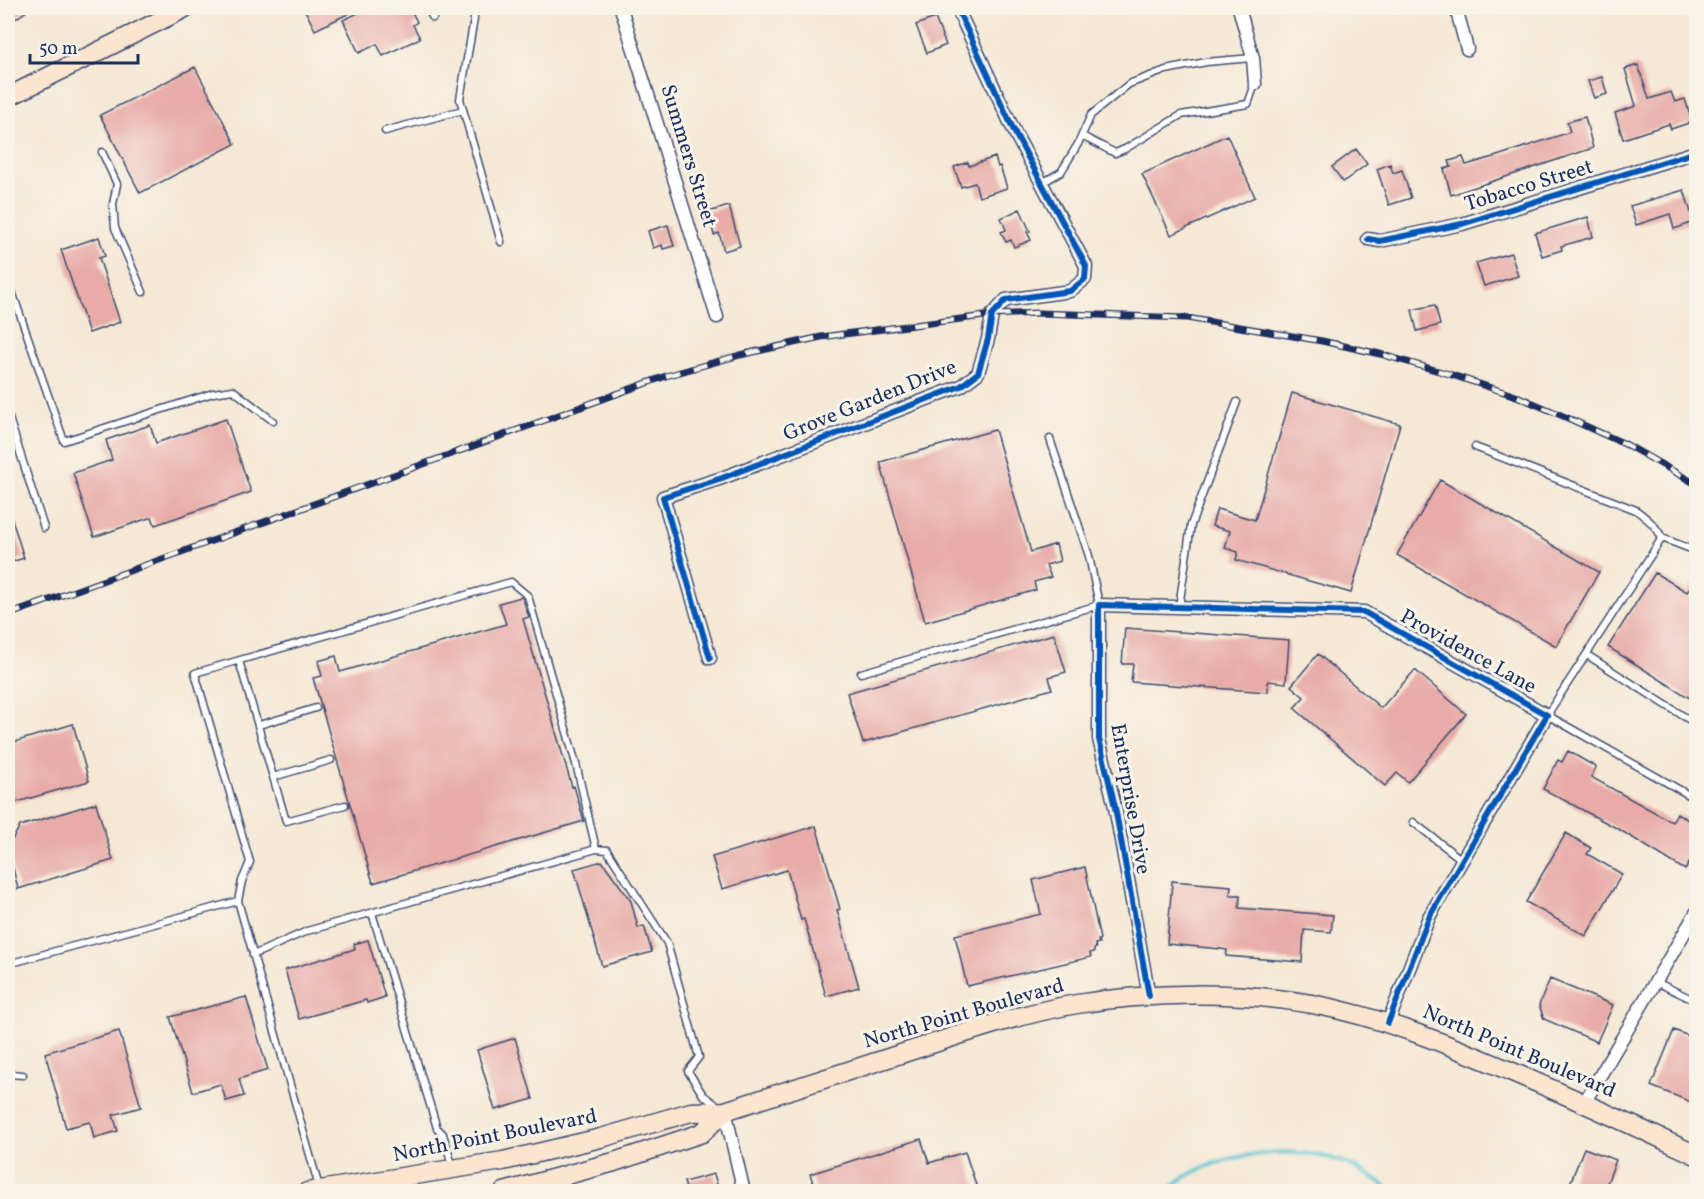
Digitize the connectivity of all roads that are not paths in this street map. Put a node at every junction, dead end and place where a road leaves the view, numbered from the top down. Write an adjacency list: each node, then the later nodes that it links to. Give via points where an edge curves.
1 (185, 8): 12 (main road)
2 (427, 8): 8 (lane)
3 (473, 8): 13 (lane, via 460,99)
4 (621, 8): 25 (street, Summers Street)
5 (957, 8): 18 (street, Grove Garden Drive)
6 (1239, 8): 10 (street)
7 (1456, 8): 9 (street)
8 (433, 18)
9 (1467, 49)
10 (1253, 58): 11 (street); 15 (lane, via 1166,70 1129,84 1091,114)
11 (1255, 84): 15 (lane, via 1248,104 1180,115 1115,153)
12 (8, 97)
13 (463, 110): 14 (lane); 20 (lane)
14 (385, 131)
15 (1082, 136): 18 (lane, via 1061,172)
16 (102, 152): 22 (lane, via 117,184 115,228)
17 (1696, 152): 19 (street, Tobacco Street, via 1462,224 1380,241)
18 (1041, 183): 37 (street, Grove Garden Drive, via 1086,266 1085,279 1070,291 1006,300 992,315 978,373 961,386 663,497)
19 (1368, 239)
20 (501, 242)
21 (8, 280): 23 (lane)
22 (143, 292)
23 (16, 303): 24 (lane); 28 (lane, via 64,441 233,390)
24 (8, 308)
25 (717, 317)
26 (1237, 402): 35 (lane, via 1191,525)
27 (8, 415): 31 (lane)
28 (273, 421)
29 (1050, 439): 34 (lane, via 1089,556)
30 (1475, 447): 32 (lane, via 1635,510 1656,526)
31 (44, 528)
32 (1662, 538): 33 (lane); 36 (lane)
33 (1696, 551)
34 (1099, 605): 35 (street, Providence Lane); 39 (lane); 57 (street, Enterprise Drive, via 1099,739)
35 (1179, 607): 41 (street, Providence Lane, via 1364,612)
36 (1587, 655): 41 (lane); 42 (lane)
37 (710, 658)
38 (239, 661): 43 (lane); 49 (lane, via 511,582 528,596); 51 (lane, via 195,673 250,862)
39 (861, 673)
40 (316, 708): 43 (lane)
41 (1547, 716): 46 (lane); 50 (street, Providence Lane)
42 (1696, 724)
43 (259, 725): 45 (lane)
44 (331, 760): 45 (lane)
45 (273, 777): 47 (lane, via 286,821)
46 (1696, 799)
47 (345, 805)
48 (1413, 822): 50 (lane)
49 (596, 849): 52 (lane); 63 (lane, via 607,850 667,943 699,1057 688,1071 703,1095)
50 (1462, 860): 59 (street, Providence Lane, via 1429,917)
51 (238, 901): 54 (lane); 55 (lane)
52 (372, 913): 54 (lane, via 307,931); 65 (lane, via 437,1128 443,1134)
53 (1696, 913): 56 (street)
54 (253, 955): 66 (lane)
55 (8, 964)
56 (1656, 982): 58 (lane); 62 (street)
57 (1149, 996): 59 (main road, North Point Boulevard, via 1279,1000); 63 (main road, North Point Boulevard, via 1075,1004 1020,1017)
58 (1696, 1001)
59 (1388, 1023): 62 (main road, North Point Boulevard, via 1444,1042)
60 (8, 1074): 61 (lane)
61 (23, 1075)
62 (1584, 1103): 64 (main road, North Point Boulevard)
63 (725, 1111): 65 (main road, North Point Boulevard, via 692,1112 549,1151); 67 (main road, North Point Boulevard, via 702,1133 614,1162); 68 (street)
64 (1696, 1155)
65 (454, 1170): 66 (main road, North Point Boulevard)
66 (316, 1191)
67 (504, 1191)
68 (744, 1191)

